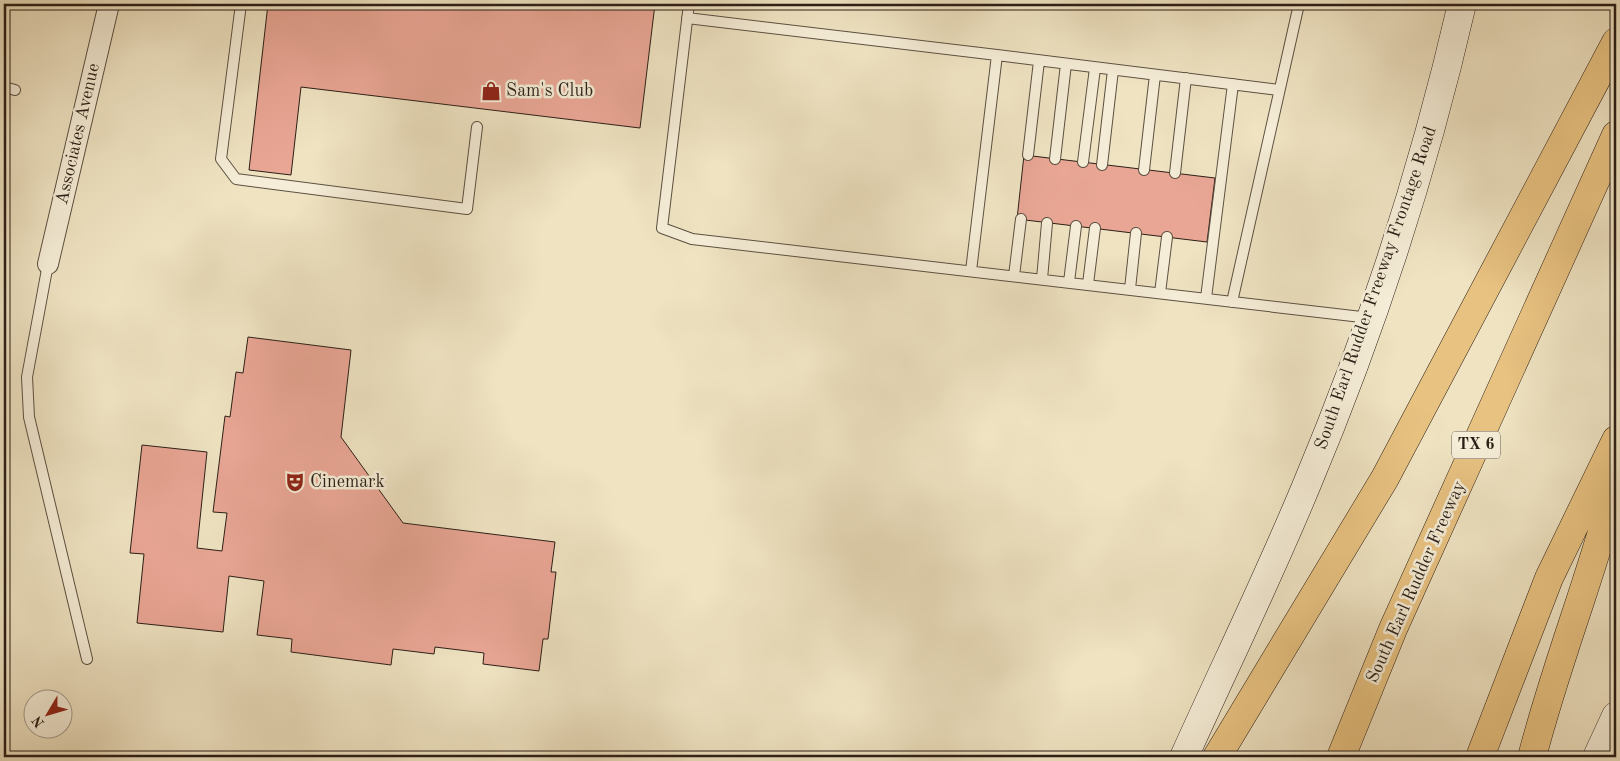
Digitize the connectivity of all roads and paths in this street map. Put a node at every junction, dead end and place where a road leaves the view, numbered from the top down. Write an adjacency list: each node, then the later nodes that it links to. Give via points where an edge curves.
1 (108, 4): 33 (street, Associates Avenue)
2 (241, 4): 19 (lane, via 221,159 236,179 467,210)
3 (689, 4): 6 (lane)
4 (1299, 4): 18 (lane)
5 (1462, 4): 43 (main road, South Earl Rudder Freeway Frontage Road, via 1446,75 1413,190)
6 (687, 18): 8 (lane); 34 (lane, via 662,228 692,239)
7 (1616, 42): 49 (highway, via 1385,478)
8 (997, 55): 9 (lane); 34 (lane)
9 (1039, 61): 10 (lane); 21 (lane)
10 (1066, 64): 11 (lane); 22 (lane)
11 (1095, 68): 12 (lane); 23 (lane)
12 (1113, 70): 13 (lane); 24 (lane)
13 (1155, 74): 14 (lane); 25 (lane)
14 (1186, 78): 15 (lane); 26 (lane)
15 (1233, 84): 18 (lane); 41 (lane)
16 (4, 86): 17 (lane)
17 (15, 90)
18 (1280, 90): 42 (lane)
19 (477, 127)
20 (1616, 135): 50 (highway, South Earl Rudder Freeway / TX 6, via 1393,629)
21 (1028, 156)
22 (1054, 159)
23 (1083, 162)
24 (1102, 165)
25 (1144, 170)
26 (1175, 173)
27 (1020, 219): 35 (lane)
28 (1047, 223): 36 (lane)
29 (1076, 226): 37 (lane)
30 (1095, 228): 38 (lane)
31 (1136, 233): 39 (lane)
32 (1167, 237): 40 (lane)
33 (48, 264): 46 (lane, via 28,378 29,417)
34 (971, 271): 35 (lane)
35 (1014, 276): 36 (lane)
36 (1042, 279): 37 (lane)
37 (1069, 282): 38 (lane)
38 (1088, 284): 39 (lane)
39 (1130, 289): 40 (lane)
40 (1160, 293): 41 (lane)
41 (1206, 298): 42 (lane)
42 (1232, 302): 43 (lane)
43 (1370, 318): 48 (main road, South Earl Rudder Freeway Frontage Road, via 1307,485)
44 (1616, 440): 51 (highway, via 1549,578)
45 (1616, 483): 52 (highway)
46 (87, 659)
47 (1616, 716): 53 (main road)
48 (1184, 757)
49 (1217, 757)
50 (1341, 757)
51 (1480, 757)
52 (1532, 757)
53 (1597, 757)

